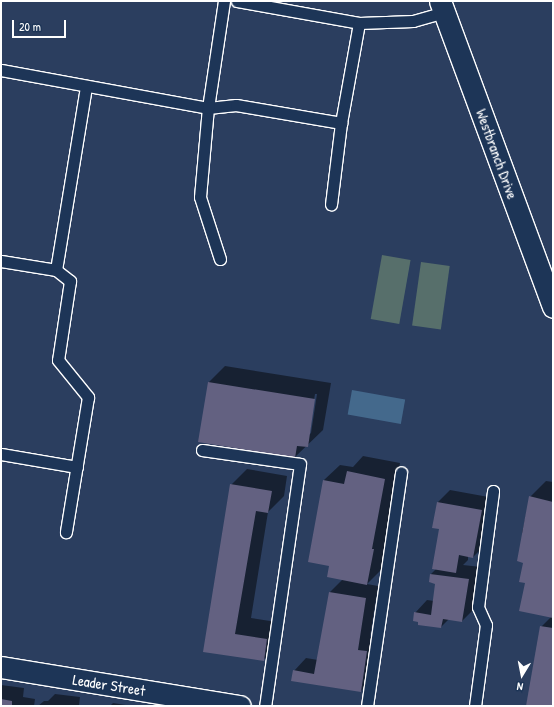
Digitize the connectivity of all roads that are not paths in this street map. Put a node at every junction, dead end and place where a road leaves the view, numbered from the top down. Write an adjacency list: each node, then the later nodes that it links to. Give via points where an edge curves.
1 (224, 1): 8 (lane)
2 (237, 1): 3 (lane)
3 (268, 4): 5 (lane)
4 (442, 6): 5 (lane, via 413,21); 14 (street, Westbranch Drive)
5 (359, 23): 9 (lane)
6 (1, 70): 7 (lane)
7 (86, 86): 8 (lane); 13 (lane)
8 (208, 108): 9 (lane, via 236,106); 11 (lane, via 200,197)
9 (341, 123): 10 (lane)
10 (331, 204)
11 (220, 259)
12 (1, 261): 13 (lane)
13 (56, 270): 17 (lane, via 70,281 58,360 88,397)
14 (553, 307)
15 (202, 450): 24 (lane, via 300,464)
16 (1, 454): 17 (lane)
17 (77, 467): 20 (lane)
18 (401, 472): 25 (lane)
19 (493, 491): 26 (lane, via 478,607 486,625)
20 (66, 532)
21 (1, 667): 22 (street, Leader Street)
22 (168, 700): 23 (street, Leader Street)
23 (240, 706)
24 (265, 706)
25 (367, 706)
26 (475, 706)

